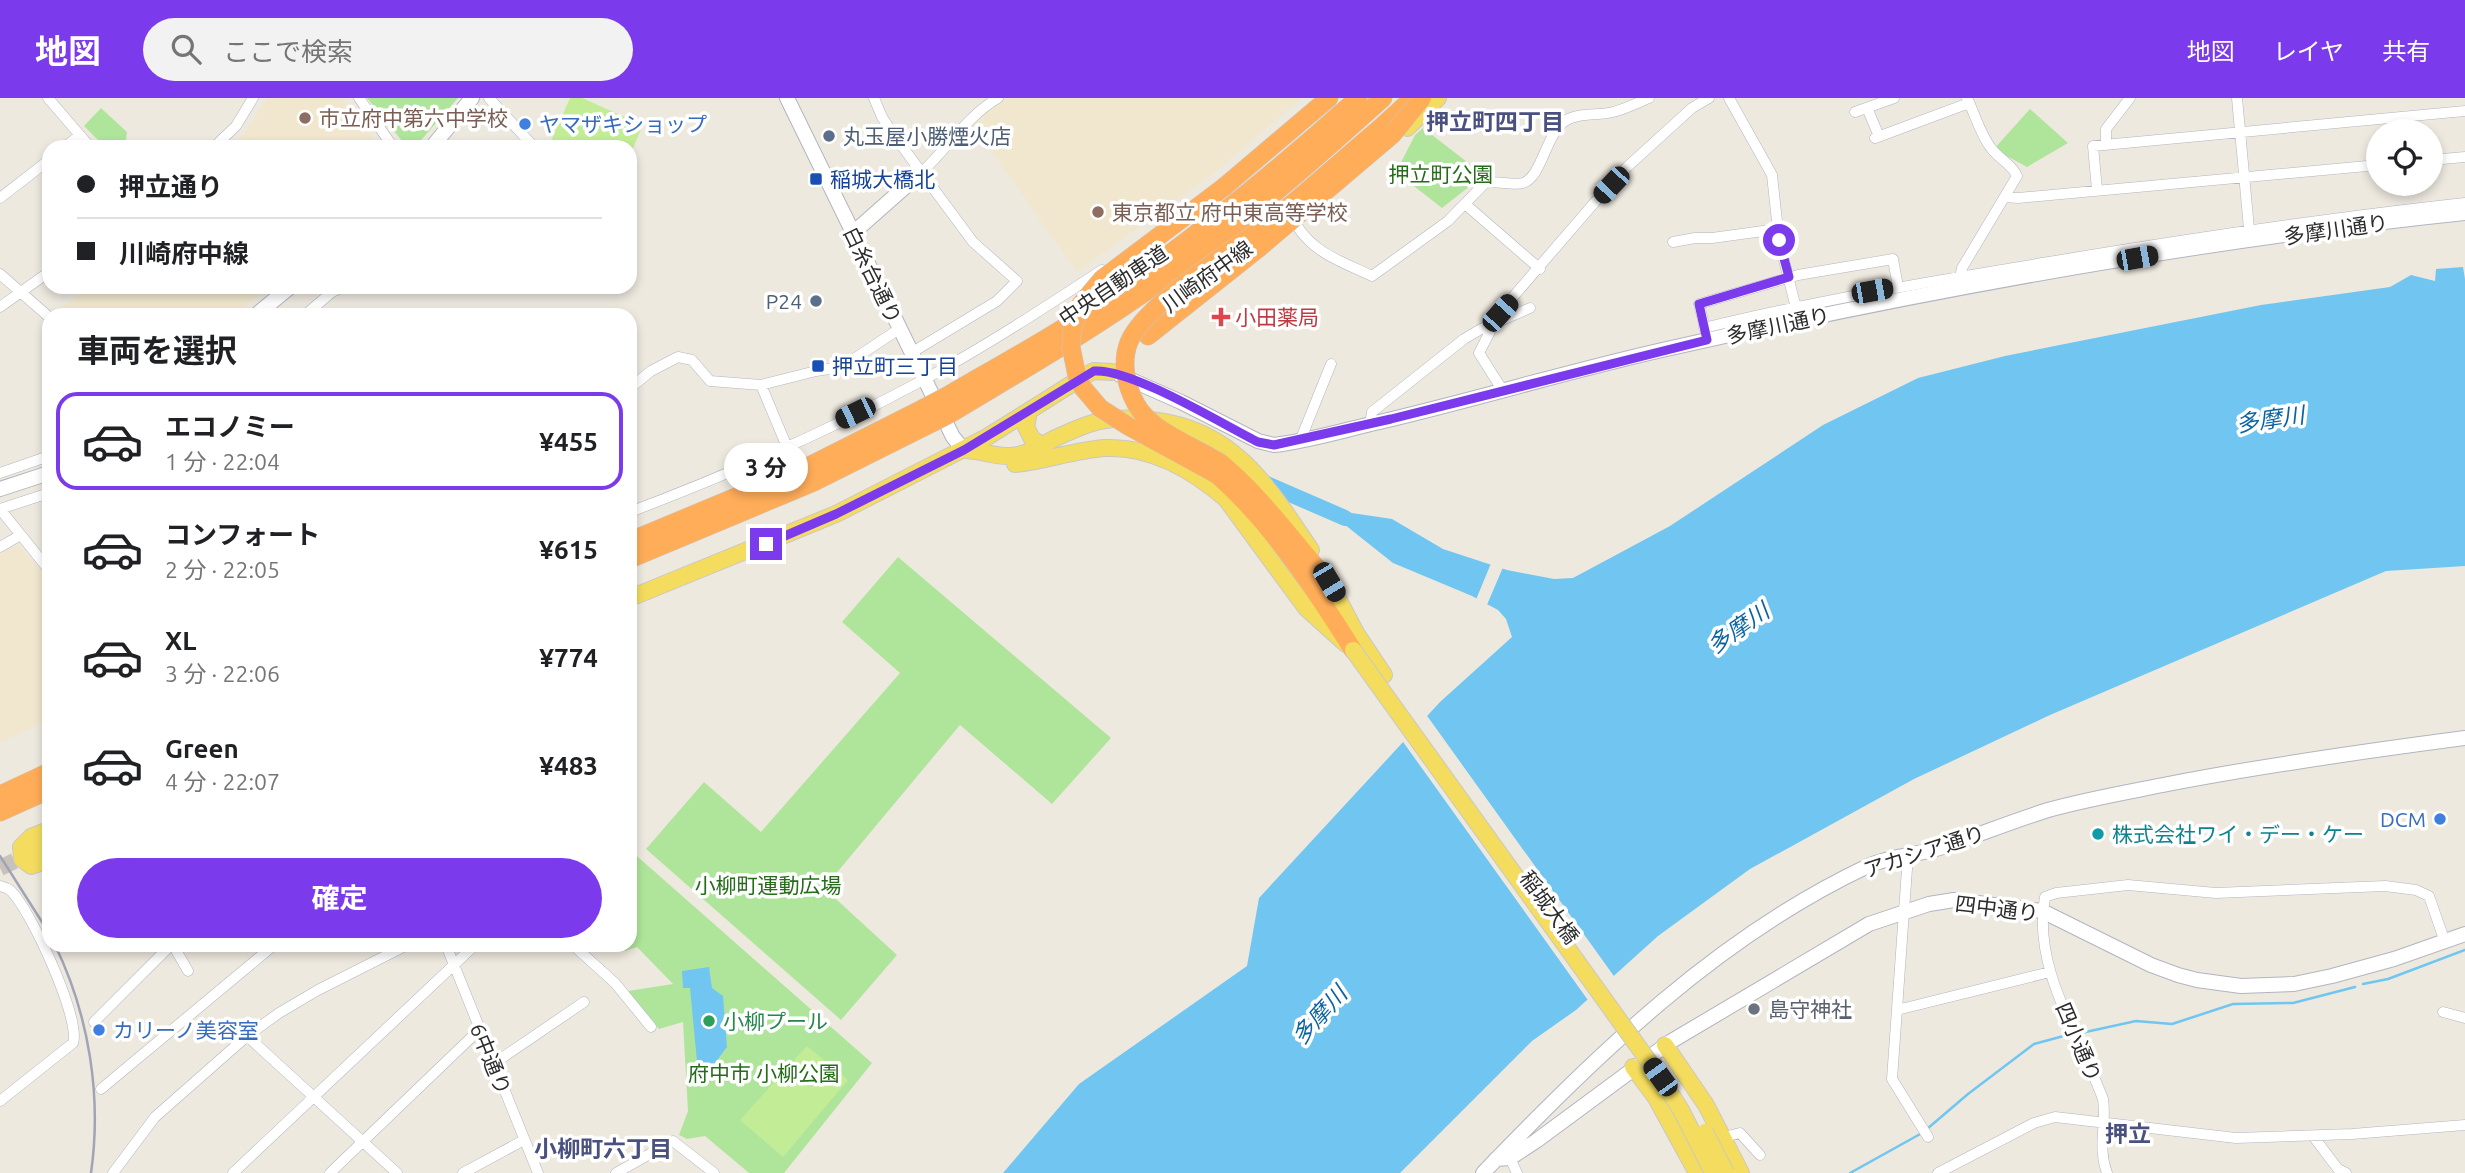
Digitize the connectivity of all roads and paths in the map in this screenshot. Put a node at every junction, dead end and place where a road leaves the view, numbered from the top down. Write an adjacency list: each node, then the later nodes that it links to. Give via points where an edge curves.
1 (48, 98): 29 (street)
2 (253, 98): 32 (street)
3 (359, 98): 33 (street)
4 (472, 98): 34 (street)
5 (489, 98): 35 (street)
6 (787, 98): 53 (street, 白糸台通り)
7 (874, 98): 41 (street, via 892,134)
8 (998, 98): 41 (street, via 971,119)
9 (1322, 98): 77 (street, via 1133,250 1038,313)
10 (1329, 98): 103 (highway, bridge, via 1090,292 1072,330 1072,362 1083,388 1100,408 1195,461 1235,491)
11 (1358, 98): 81 (highway, 中央自動車道, via 1152,268)
12 (1383, 98): 81 (highway, 中央自動車道, via 1262,204 1162,281 1089,330)
13 (1413, 98): 101 (highway, bridge, via 1266,225 1155,308 1133,335 1126,354 1126,379 1139,410 1242,481)
14 (1422, 98): 73 (highway, bridge, via 1392,135)
15 (1438, 98): 43 (main road, 川崎府中線)
16 (1649, 98): 48 (street, via 1613,112 1564,122 1528,181 1485,183)
17 (1685, 98): 24 (street)
18 (1709, 98): 24 (street)
19 (1729, 98): 51 (street, via 1772,176)
20 (1894, 98): 25 (street)
21 (2130, 98): 36 (street, via 2106,129)
22 (2236, 98): 28 (street)
23 (1968, 100): 25 (street, via 1877,137); 45 (street, via 1985,140 2015,170 2017,177)
24 (1692, 108): 55 (street, via 1627,167)
25 (1867, 108): 27 (street)
26 (2465, 111): 28 (street)
27 (1855, 112)
28 (2239, 131): 36 (street); 42 (street)
29 (80, 135): 30 (street); 31 (street)
30 (74, 140)
31 (84, 140)
32 (221, 140)
33 (388, 140)
34 (438, 140)
35 (528, 140)
36 (2106, 145): 44 (street, via 2093,146)
37 (2465, 157): 38 (street)
38 (2443, 159)
39 (42, 165): 46 (street)
40 (2366, 166): 42 (street)
41 (922, 172): 53 (street); 74 (street, via 973,242 1017,281 997,301)
42 (2244, 176): 44 (street); 52 (street)
43 (1341, 180): 50 (main road, 川崎府中線); 76 (main road, 川崎府中線, via 1158,312 1127,342)
44 (2097, 190): 45 (street)
45 (2006, 197): 59 (street)
46 (0, 198)
47 (2465, 203): 52 (street)
48 (1465, 204): 50 (street, via 1372,276 1308,243); 55 (street)
49 (2465, 213): 59 (street, 多摩川通り)
50 (1297, 226): 73 (main road, 川崎府中線, via 1184,316)
51 (1778, 229): 54 (street); 58 (street)
52 (2249, 229): 59 (street)
53 (853, 233): 71 (street, 白糸台通り)
54 (1673, 242)
55 (1540, 269): 70 (street)
56 (0, 274): 61 (street)
57 (42, 277): 61 (street)
58 (1789, 277): 60 (street, via 1893,259); 69 (street); 72 (street, via 1699,304)
59 (1959, 283): 60 (street); 69 (street, 多摩川通り)
60 (1898, 287): 69 (street)
61 (22, 293): 64 (street); 68 (street)
62 (282, 294): 65 (street)
63 (330, 294): 66 (street)
64 (0, 307)
65 (264, 308)
66 (313, 308)
67 (1530, 308): 70 (street)
68 (42, 311)
69 (1797, 312): 72 (street, 多摩川通り)
70 (1494, 323): 80 (street, via 1479,356); 84 (street, via 1464,339 1410,380 1372,412)
71 (899, 329): 74 (street, 白糸台通り); 79 (street, via 842,367)
72 (1706, 334): 80 (street, 多摩川通り)
73 (1148, 336): 76 (main road, 川崎府中線)
74 (911, 353): 77 (street, 白糸台通り)
75 (1331, 364): 85 (street)
76 (1112, 372): 82 (main road, via 1094,371); 85 (street, 多摩川通り, via 1263,444)
77 (924, 379): 87 (street); 88 (street, 白糸台通り)
78 (637, 382): 79 (street, via 678,357 692,360 710,381)
79 (761, 385): 87 (street)
80 (1503, 391): 84 (street, 多摩川通り)
81 (949, 404): 83 (highway, bridge)
82 (1030, 411): 86 (main road, via 1026,427); 88 (main road)
83 (928, 416): 97 (highway, via 878,433); 99 (highway, via 814,482)
84 (1370, 424): 85 (street, 多摩川通り)
85 (1300, 441)
86 (1042, 445): 88 (main road, via 1012,456); 101 (main road, via 1076,428 1133,418 1170,422 1208,436 1245,462 1273,495)
87 (787, 447): 95 (street)
88 (964, 450): 102 (main road, via 836,514); 103 (main road, via 982,461 1006,465 1105,448 1174,462 1210,486 1241,518 1314,617)
89 (42, 458): 90 (street)
90 (0, 473)
91 (42, 475): 92 (street)
92 (0, 489)
93 (42, 495): 94 (street)
94 (0, 509): 96 (street)
95 (637, 509)
96 (19, 536): 98 (street); 100 (street)
97 (637, 538)
98 (0, 547)
99 (637, 556)
100 (42, 562)
101 (1329, 582): 103 (main road)
102 (637, 595)
103 (1359, 648): 164 (main road, 稲城大橋, bridge, via 1660,1077); 165 (main road, 稲城大橋, bridge, via 1668,1072)
104 (2465, 738): 109 (street, アカシア通り, via 2118,794 2049,810)
105 (42, 777): 107 (highway)
106 (42, 792): 107 (highway)
107 (1, 806)
108 (42, 833): 110 (main road, via 25,841 21,853 31,866 37,866)
109 (1908, 855): 113 (street); 152 (street, アカシア通り, via 1869,866 1803,901 1692,977 1599,1055)
110 (42, 856)
111 (0, 886): 116 (street, via 10,890)
112 (2042, 911): 113 (street, 四中通り, via 1954,900); 115 (street, 四中通り, via 2151,965 2197,980 2241,986 2294,984 2332,976); 115 (street, via 2045,897 2056,893 2128,885 2226,893 2385,886 2429,896); 127 (street, 四小通り)
113 (1904, 912): 129 (street); 136 (street, 四中通り, via 1869,924)
114 (2465, 934): 115 (street, 四中通り)
115 (2445, 942)
116 (42, 944)
117 (46, 952): 143 (street, via 75,1037)
118 (165, 952): 132 (street)
119 (176, 952): 126 (street)
120 (266, 952): 140 (street)
121 (393, 952): 135 (street, via 318,990)
122 (449, 952): 125 (street, 6中通り)
123 (466, 952): 125 (street)
124 (581, 952): 133 (street, via 620,988)
125 (453, 963): 134 (street, 6中通り); 141 (street)
126 (188, 971)
127 (2050, 972): 129 (street); 144 (street, 四小通り, via 2102,1099)
128 (583, 1002): 137 (street)
129 (1897, 1010): 146 (street, via 1892,1079)
130 (2443, 1012): 131 (street)
131 (2465, 1018)
132 (94, 1022)
133 (651, 1027)
134 (479, 1030): 137 (street, 6中通り); 150 (street)
135 (247, 1036): 141 (street); 153 (street, via 155,1117)
136 (1665, 1045): 138 (street, 四中通り); 139 (main road)
137 (493, 1064): 149 (street, 6中通り)
138 (1633, 1068): 142 (main road); 152 (street, 四中通り, via 1536,1142)
139 (1691, 1081): 142 (street, via 1678,1079 1662,1088); 148 (main road)
140 (101, 1089)
141 (315, 1098): 150 (street); 154 (street)
142 (1656, 1098): 163 (main road)
143 (0, 1101)
144 (2102, 1123): 147 (street, via 2236,1138); 167 (street, via 2055,1117 2034,1122); 168 (street, 四小通り, via 2101,1145)
145 (2465, 1125): 147 (street)
146 (1925, 1132)
147 (2313, 1136): 169 (street)
148 (1724, 1137): 151 (street, via 1740,1133); 166 (main road)
149 (524, 1140): 157 (street); 158 (street, 6中通り)
150 (364, 1141): 155 (street); 156 (street)
151 (1760, 1155)
152 (1503, 1158): 161 (street, アカシア通り); 162 (street)
153 (113, 1173)
154 (233, 1173)
155 (330, 1173)
156 (397, 1173)
157 (463, 1173)
158 (538, 1173)
159 (616, 1173): 160 (street, via 673,1141)
160 (713, 1173)
161 (1483, 1173)
162 (1517, 1173)
163 (1697, 1173)
164 (1713, 1173)
165 (1726, 1173)
166 (1741, 1173)
167 (1938, 1173)
168 (2108, 1173)
169 (2346, 1173)

